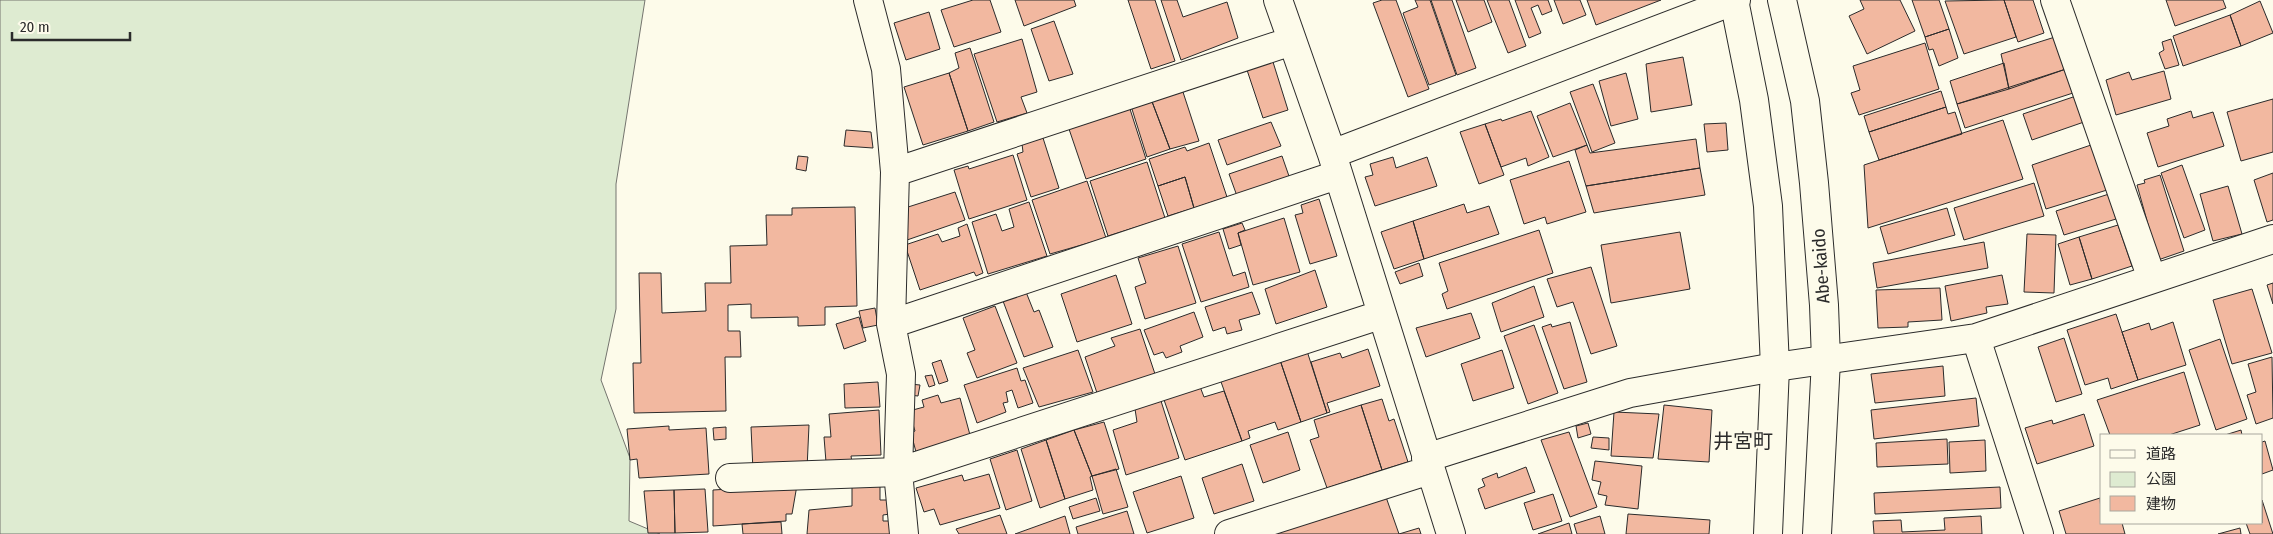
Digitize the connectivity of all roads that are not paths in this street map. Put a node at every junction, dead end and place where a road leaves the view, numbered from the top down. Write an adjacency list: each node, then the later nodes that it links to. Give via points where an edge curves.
1 (868, 0): 8 (street, via 886,69)
2 (1278, 0): 6 (street)
3 (1735, 0): 7 (street); 15 (street, via 1754,100 1768,206)
4 (1782, 0): 14 (street, Abe-kaido, via 1806,110)
5 (2055, 0): 10 (street)
6 (1292, 41): 7 (street); 8 (street)
7 (1335, 165): 11 (street); 12 (street)
8 (894, 172): 12 (street)
9 (2273, 239): 10 (street)
10 (2152, 279): 13 (street)
11 (1380, 315): 16 (street); 17 (street)
12 (890, 324): 17 (street, via 901,374)
13 (1976, 338): 14 (street); 24 (street)
14 (1826, 360): 15 (street); 23 (street, Abe-kaido)
15 (1775, 367): 16 (street, via 1630,393); 22 (street)
16 (1428, 464): 20 (street); 21 (street)
17 (898, 472): 18 (street); 19 (street)
18 (730, 478)
19 (904, 534)
20 (1230, 534)
21 (1451, 534)
22 (1768, 534)
23 (1817, 534)
24 (2039, 534)

